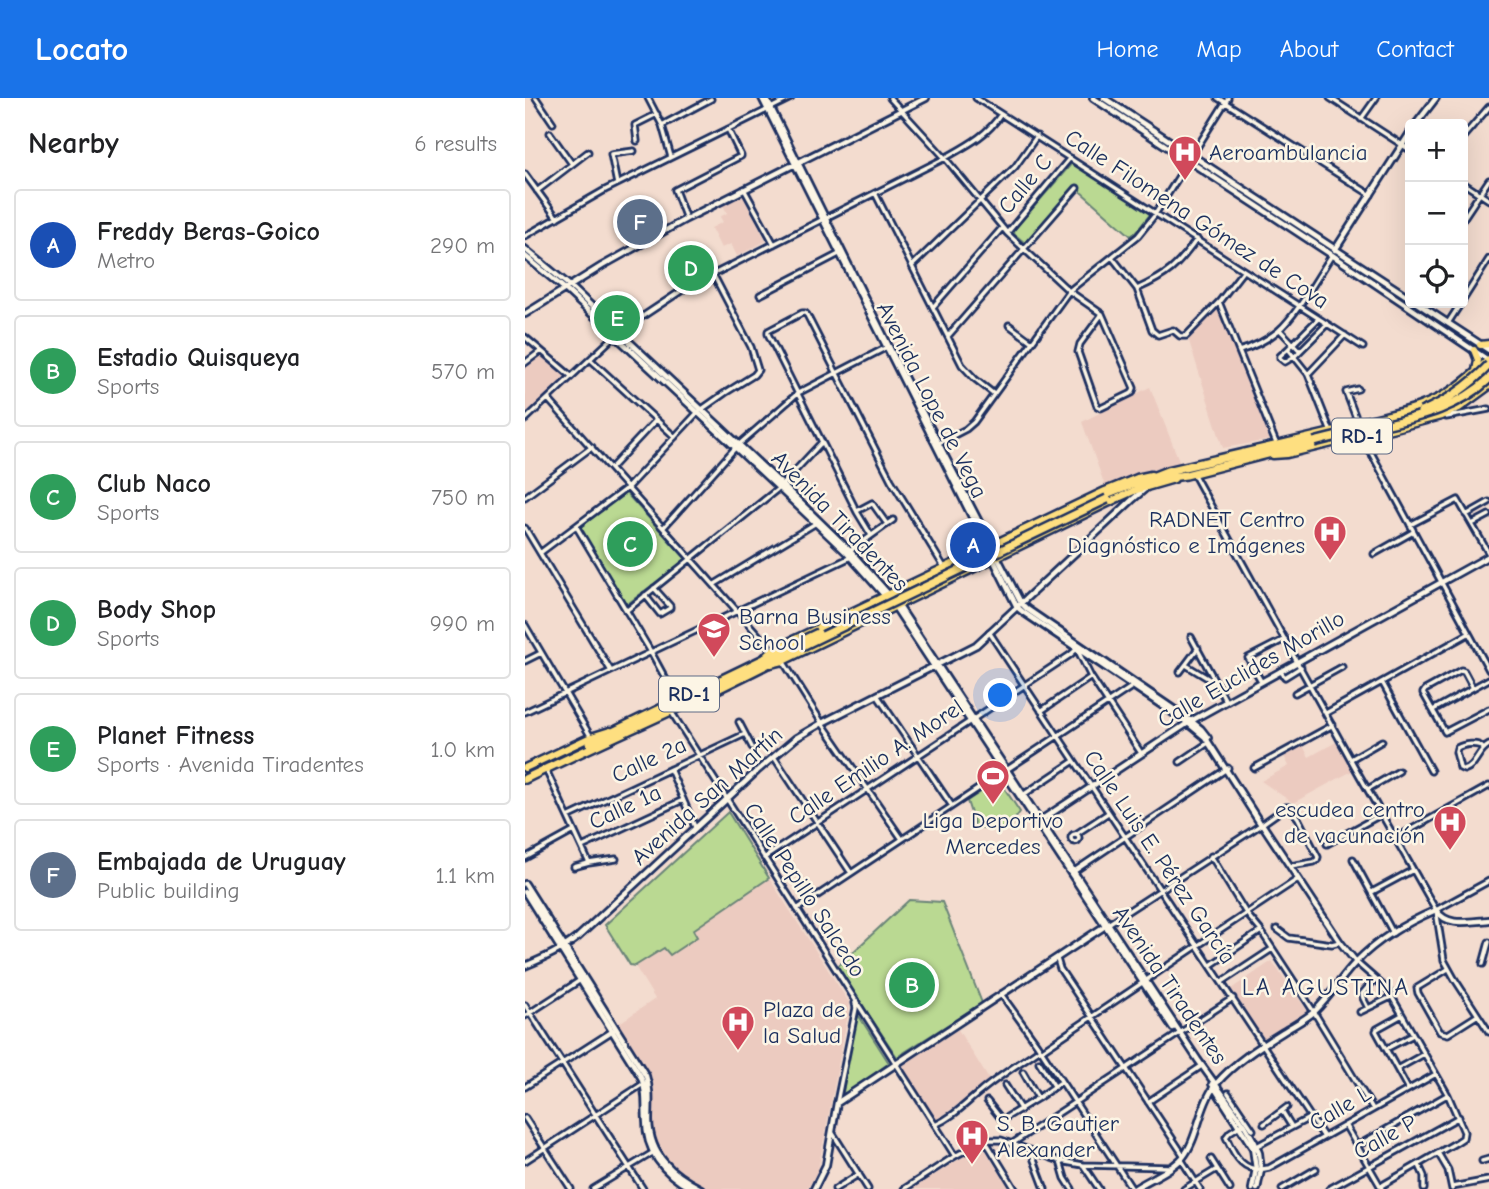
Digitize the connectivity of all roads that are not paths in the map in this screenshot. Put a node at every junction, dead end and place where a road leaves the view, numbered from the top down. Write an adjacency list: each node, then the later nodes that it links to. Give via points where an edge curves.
1 (536, 98): 23 (street)
2 (648, 98): 19 (street)
3 (764, 98): 17 (main road, Avenida Lope de Vega)
4 (791, 98): 17 (street)
5 (890, 98): 18 (street)
6 (926, 98): 18 (main road)
7 (977, 98): 20 (street, Calle Filomena Gómez de Cova)
8 (1093, 98): 36 (main road)
9 (1104, 98): 36 (main road)
10 (1218, 98): 15 (street)
11 (1330, 98): 21 (street)
12 (1376, 98): 21 (street)
13 (1436, 98): 22 (main road)
14 (711, 99): 24 (street)
15 (1226, 100): 36 (street); 50 (street)
16 (1489, 107): 26 (street)
17 (769, 109): 25 (street); 40 (main road, Avenida Lope de Vega)
18 (901, 111): 38 (street); 40 (main road)
19 (657, 114): 24 (street); 30 (street, via 635,125)
20 (1001, 114): 28 (street, Calle Filomena Gómez de Cova); 38 (street, via 984,134)
21 (1361, 119): 31 (street)
22 (1420, 119)
23 (553, 123)
24 (662, 125): 35 (street)
25 (728, 129): 35 (street); 57 (street, via 741,156 675,190)
26 (1468, 131)
27 (550, 133): 39 (street)
28 (1037, 136): 37 (street, Calle Filomena Gómez de Cova); 52 (street, via 1016,167)
29 (1405, 140): 31 (main road)
30 (637, 141)
31 (1402, 145): 32 (street); 50 (main road)
32 (1405, 147)
33 (634, 151): 43 (street, via 611,154)
34 (588, 152): 39 (street)
35 (671, 157): 43 (street)
36 (1190, 157): 54 (street); 65 (main road); 67 (main road)
37 (1070, 158): 54 (street, Calle Filomena Gómez de Cova); 59 (street, Calle C)
38 (945, 159): 48 (street); 52 (street)
39 (572, 164): 47 (street)
40 (797, 164): 46 (main road); 56 (main road, Avenida Lope de Vega)
41 (525, 174): 47 (street)
42 (1489, 180): 49 (street)
43 (617, 184): 55 (street)
44 (1468, 186): 49 (street)
45 (1077, 188): 63 (street)
46 (744, 189): 57 (main road); 62 (street)
47 (537, 191): 55 (street)
48 (875, 193): 56 (street); 71 (street)
49 (1479, 194): 51 (street); 53 (street)
50 (1371, 195): 65 (main road)
51 (1489, 200)
52 (981, 201): 58 (street); 71 (street)
53 (1468, 211)
54 (1156, 213): 61 (street, Calle Filomena Gómez de Cova); 69 (street)
55 (557, 218): 60 (street)
56 (825, 218): 62 (street); 66 (main road, Avenida Lope de Vega); 100 (main road, Avenida Lope de Vega)
57 (686, 219): 74 (main road)
58 (1002, 228): 59 (street); 82 (street)
59 (1007, 233): 63 (street)
60 (525, 236)
61 (1197, 239): 72 (street, Calle Filomena Gómez de Cova); 75 (street, via 1170,272)
62 (774, 244): 73 (street)
63 (1024, 248): 76 (street); 94 (street)
64 (525, 249): 74 (main road, Avenida Tiradentes)
65 (1336, 249): 67 (main road); 79 (main road)
66 (839, 254): 78 (street); 100 (main road, Avenida Lope de Vega)
67 (1332, 255): 81 (street); 103 (main road)
68 (525, 256): 74 (main road, Avenida Tiradentes)
69 (1112, 257): 75 (street); 76 (street)
70 (1489, 260): 77 (street)
71 (912, 267): 82 (street)
72 (1243, 271): 80 (street); 81 (street, Calle Filomena Gómez de Cova)
73 (713, 274): 92 (street); 127 (street, via 758,370)
74 (568, 288): 85 (main road); 92 (main road, Avenida Tiradentes)
75 (1137, 289): 80 (street, via 1158,335 1173,330 1187,336)
76 (1069, 291): 86 (street); 96 (street)
77 (1468, 293)
78 (760, 295)
79 (1405, 295)
80 (1219, 302): 106 (street)
81 (1299, 306): 87 (street, Calle Filomena Gómez de Cova); 91 (street)
82 (933, 307): 94 (street)
83 (1425, 308): 88 (main road)
84 (1458, 308): 88 (street)
85 (525, 314)
86 (1102, 314): 86 (street, via 1078,352 1101,408 1134,388)
87 (1319, 319): 89 (street, Calle Filomena Gómez de Cova); 97 (street)
88 (1448, 323): 99 (main road)
89 (1327, 324): 93 (street, Calle Filomena Gómez de Cova); 107 (street)
90 (1009, 325): 96 (street)
91 (1280, 330): 97 (street); 106 (street)
92 (617, 333): 109 (street); 127 (main road, Avenida Tiradentes)
93 (1345, 335): 101 (street, Calle Filomena Gómez de Cova); 114 (street)
94 (948, 336): 122 (street, via 968,372)
95 (525, 337): 105 (street)
96 (1032, 342): 122 (street)
97 (1293, 344): 102 (street); 107 (street)
98 (1489, 344): 99 (main road)
99 (1480, 345): 104 (main road)
100 (887, 347): 113 (street); 136 (main road, Avenida Lope de Vega)
101 (1363, 348)
102 (1287, 349): 108 (street); 108 (street, via 1280,356 1283,362)
103 (1474, 350): 110 (main road); 112 (main road, via 1478,360)
104 (1489, 350)
105 (541, 351): 111 (street); 115 (street)
106 (1240, 351): 138 (street)
107 (1300, 351): 108 (street)
108 (1295, 356): 114 (street)
109 (590, 359): 115 (street); 129 (street)
110 (1489, 361): 112 (main road, RD-1); 132 (highway, RD-1, bridge, via 1468,385 1440,404)
111 (525, 363)
112 (1475, 372): 117 (main road, RD-1)
113 (838, 373): 120 (street); 120 (street, via 802,313 768,332); 173 (street, via 891,480)
114 (1308, 374): 132 (street)
115 (571, 376): 124 (street)
116 (1489, 379): 140 (highway, RD-1, bridge, via 1468,396 1433,413)
117 (1462, 384): 123 (main road, via 1476,380 1481,389); 131 (main road, RD-1, via 1422,405)
118 (1489, 386): 123 (main road, RD-1)
119 (1358, 389): 131 (street, via 1346,392)
120 (798, 393): 135 (street); 137 (street)
121 (1489, 393): 125 (main road)
122 (995, 395): 136 (street, via 966,429)
123 (1476, 396): 125 (main road, RD-1)
124 (548, 398): 128 (street); 139 (street)
125 (1459, 408): 130 (main road, RD-1)
126 (1489, 409): 130 (street)
127 (700, 411): 134 (street); 137 (main road, Avenida Tiradentes)
128 (525, 420)
129 (656, 420): 134 (street); 141 (street)
130 (1420, 422): 133 (main road, RD-1)
131 (1358, 423): 132 (main road, RD-1)
132 (1332, 432): 138 (highway, RD-1)
133 (1361, 436): 140 (main road, RD-1); 157 (street)
134 (675, 437): 146 (street)
135 (822, 442): 145 (street); 150 (street)
136 (937, 444): 165 (main road, Avenida Lope de Vega)
137 (737, 445): 145 (main road, Avenida Tiradentes); 159 (street)
138 (1277, 445): 142 (highway, RD-1)
139 (592, 447): 141 (street); 147 (street)
140 (1262, 456): 143 (highway, RD-1)
141 (611, 468): 146 (street)
142 (1157, 474): 148 (highway, RD-1); 161 (main road, RD-1, via 1105,491)
143 (1190, 474): 144 (main road, RD-1); 148 (highway, RD-1); 192 (street)
144 (1151, 485): 164 (main road, RD-1); 182 (main road, Avenida San Martín)
145 (781, 486): 154 (main road, Avenida Tiradentes); 167 (main road, Avenida Tiradentes); 170 (street)
146 (628, 487): 158 (street); 159 (street)
147 (525, 497)
148 (1107, 497): 193 (highway, RD-1, bridge)
149 (1489, 502): 152 (street)
150 (857, 512): 155 (street, via 872,502); 163 (street)
151 (1489, 514): 156 (street)
152 (1466, 515): 156 (street); 157 (street, via 1457,500)
153 (893, 520): 155 (street)
154 (816, 523): 167 (main road, Avenida Tiradentes); 177 (street)
155 (887, 524): 163 (street)
156 (1472, 524): 169 (street)
157 (1409, 525): 162 (street)
158 (576, 526): 166 (street); 184 (street)
159 (664, 527): 170 (street)
160 (525, 528): 166 (street)
161 (1025, 529): 164 (main road, via 1002,548 1006,551); 165 (main road, RD-1)
162 (1413, 532): 168 (street); 176 (street)
163 (871, 535): 167 (street)
164 (1031, 541): 171 (main road, RD-1)
165 (989, 547): 171 (main road, Avenida Lope de Vega); 172 (main road, RD-1)
166 (540, 553): 208 (street)
167 (850, 554): 181 (main road, Avenida Tiradentes); 185 (street)
168 (1374, 554)
169 (1489, 555): 176 (main road, Calle Euclides Morillo)
170 (692, 559): 177 (street); 178 (street)
171 (995, 559): 174 (main road, RD-1); 182 (main road, Avenida Lope de Vega)
172 (953, 564): 173 (main road, RD-1); 174 (main road, via 983,557)
173 (945, 568): 175 (main road, RD-1)
174 (960, 576): 179 (main road, RD-1)
175 (923, 579): 179 (main road, via 899,597 904,600); 181 (main road, RD-1)
176 (1440, 582): 190 (street); 203 (main road, Calle Euclides Morillo)
177 (715, 584): 185 (street)
178 (654, 588): 180 (street); 180 (street, via 670,608 660,614)
179 (929, 590): 183 (main road, RD-1)
180 (645, 595): 184 (street)
181 (887, 596): 183 (main road, Avenida Tiradentes); 186 (main road, RD-1)
182 (1019, 605): 189 (main road, Avenida San Martín); 194 (main road, Avenida Lope de Vega)
183 (896, 606): 187 (main road, RD-1); 205 (main road, Avenida Tiradentes)
184 (626, 611): 197 (street)
185 (739, 611): 196 (street); 197 (street)
186 (851, 613): 187 (main road, via 880,606 879,612); 196 (main road, RD-1)
187 (856, 624): 201 (main road, RD-1)
188 (525, 625): 198 (street)
189 (989, 632): 205 (main road, Avenida San Martín, via 976,645); 215 (street, Calle Luis E. Pérez García)
190 (1468, 633): 207 (street); 214 (street)
191 (1191, 637): 195 (street)
192 (1285, 639): 203 (street); 212 (street, via 1248,658)
193 (801, 644): 199 (highway, RD-1); 202 (highway, RD-1)
194 (1079, 647): 210 (street); 215 (street, Calle Emilio A. Morel); 216 (main road, Avenida Lope de Vega)
195 (1198, 648): 204 (street); 213 (street)
196 (772, 650): 199 (main road, RD-1)
197 (651, 652): 208 (street); 222 (street)
198 (541, 653): 200 (street); 219 (street)
199 (761, 660): 222 (highway, RD-1)
200 (525, 661)
201 (783, 661): 202 (main road, RD-1); 234 (street)
202 (769, 664): 229 (highway, RD-1)
203 (1299, 664): 212 (main road, Calle Euclides Morillo); 217 (street)
204 (1186, 665): 209 (street); 213 (street)
205 (935, 666): 221 (main road, Avenida San Martín); 231 (main road, Avenida Tiradentes)
206 (1342, 667): 217 (street)
207 (1489, 670)
208 (611, 671): 219 (street)
209 (1180, 672)
210 (1091, 677): 224 (street); 227 (street)
211 (1489, 679): 218 (street)
212 (1261, 681): 223 (main road, Calle Euclides Morillo)
213 (1215, 682): 223 (street)
214 (1382, 682): 230 (street); 257 (street)
215 (1024, 684): 227 (street, Calle Luis E. Pérez García); 231 (street, Calle Emilio A. Morel)
216 (1134, 685): 224 (street); 233 (main road, Avenida Lope de Vega)
217 (1310, 685): 220 (street); 230 (street)
218 (1473, 688): 226 (street); 226 (street, via 1463,670 1449,677 1423,692)
219 (565, 693): 228 (street); 239 (street)
220 (1295, 693)
221 (877, 695): 234 (main road, Avenida San Martín); 248 (street)
222 (677, 700): 239 (highway, RD-1)
223 (1226, 701): 233 (main road, Calle Euclides Morillo)
224 (1108, 703): 238 (street); 245 (street)
225 (1489, 709): 226 (street, via 1447,732)
226 (1432, 710)
227 (1041, 711): 238 (street, Calle Luis E. Pérez García)
228 (525, 712)
229 (671, 712): 236 (highway, RD-1); 246 (street, Calle Pepillo Salcedo)
230 (1326, 713): 235 (street)
231 (971, 720): 248 (street, Calle Emilio A. Morel); 255 (main road, Avenida Tiradentes)
232 (739, 722): 237 (street)
233 (1189, 722): 241 (main road, Avenida Lope de Vega); 245 (main road, Calle Euclides Morillo); 254 (main road, Avenida Lope de Vega, via 1205,733)
234 (822, 723): 247 (main road, Avenida San Martín); 262 (street)
235 (1333, 725): 249 (street); 252 (street)
236 (637, 728): 239 (highway, RD-1); 258 (main road, RD-1)
237 (745, 734): 243 (street); 246 (street, Calle 2a)
238 (1058, 736): 250 (street, Calle Luis E. Pérez García); 255 (street)
239 (593, 741): 259 (highway, RD-1)
240 (1382, 741): 249 (street)
241 (1208, 743): 251 (street); 254 (main road, Avenida Lope de Vega)
242 (1489, 745): 244 (street)
243 (751, 747)
244 (1483, 748): 244 (street, via 1470,768 1460,768 1457,748 1478,744)
245 (1141, 753): 260 (main road, Calle Euclides Morillo)
246 (699, 755): 253 (street, Calle 2a); 266 (street, Calle Pepillo Salcedo)
247 (774, 757): 266 (main road, Avenida San Martín); 272 (street)
248 (918, 757): 262 (street, Calle Emilio A. Morel); 267 (street)
249 (1351, 759): 263 (street)
250 (1074, 761): 260 (street, Calle Luis E. Pérez García); 264 (street)
251 (1179, 762)
252 (1254, 768)
253 (670, 769): 265 (street); 270 (street, Calle 2a)
254 (1227, 769): 273 (main road, Avenida Lope de Vega); 277 (street)
255 (1005, 771): 264 (main road, Avenida Tiradentes); 267 (street); 271 (main road, Avenida Tiradentes)
256 (1399, 771): 263 (street)
257 (1430, 771)
258 (547, 772): 259 (main road, RD-1); 270 (street)
259 (525, 776)
260 (1091, 786): 268 (street, Calle Luis E. Pérez García); 271 (main road, Calle Euclides Morillo)
261 (1489, 786): 278 (street)
262 (869, 789): 272 (street, Calle Emilio A. Morel); 279 (street)
263 (1368, 789): 269 (street)
264 (1023, 795): 271 (main road, Avenida Tiradentes)
265 (684, 800): 274 (street); 281 (street, Calle 1a)
266 (727, 800): 274 (main road, Avenida San Martín); 284 (street, Calle Pepillo Salcedo)
267 (952, 806): 279 (street)
268 (1108, 813): 276 (street); 277 (street, Calle Luis E. Pérez García)
269 (1382, 814): 278 (street); 280 (street)
270 (568, 817): 275 (street)
271 (1038, 821): 291 (main road, Avenida Tiradentes)
272 (817, 823): 284 (street, Calle Emilio A. Morel); 292 (street)
273 (1262, 824): 282 (street); 288 (main road, Avenida Lope de Vega); 288 (street, via 1286,807 1298,818 1318,857 1314,862)
274 (696, 829): 310 (main road, Avenida San Martín)
275 (574, 831): 281 (street); 283 (street)
276 (1076, 834)
277 (1125, 837): 291 (street); 296 (street, Calle Luis E. Pérez García)
278 (1395, 838): 290 (street)
279 (902, 839): 292 (street)
280 (1327, 844)
281 (582, 847): 287 (street)
282 (1211, 856): 296 (street); 301 (street)
283 (525, 858)
284 (764, 858): 299 (street, Calle Pepillo Salcedo)
285 (616, 859): 287 (street)
286 (1353, 859): 298 (street)
287 (589, 863): 289 (street)
288 (1290, 866): 293 (main road, Avenida Lope de Vega)
289 (574, 867)
290 (1413, 870): 298 (street); 300 (street)
291 (1072, 872): 303 (main road, Avenida Tiradentes)
292 (851, 873): 299 (street)
293 (1299, 879): 301 (street); 307 (main road, Avenida Lope de Vega)
294 (1489, 881): 300 (street)
295 (525, 884): 310 (main road)
296 (1160, 890): 303 (street); 309 (street, Calle Luis E. Pérez García)
297 (525, 892): 310 (main road)
298 (1371, 893): 306 (street)
299 (797, 909): 325 (street, Calle Pepillo Salcedo)
300 (1436, 910): 302 (main road, via 1447,920); 306 (main road); 317 (street)
301 (1246, 913): 305 (street); 309 (street)
302 (1489, 920)
303 (1107, 925): 312 (main road); 320 (main road, Avenida Tiradentes)
304 (1277, 929): 307 (street, via 1289,938)
305 (1261, 931): 311 (street); 315 (street)
306 (1394, 933): 313 (main road)
307 (1341, 942): 313 (main road, Avenida Lope de Vega)
308 (1489, 942): 314 (street)
309 (1197, 946): 315 (street, Calle Luis E. Pérez García); 320 (street)
310 (563, 948): 316 (main road, Avenida San Martín); 318 (main road)
311 (1272, 948): 321 (street); 328 (street)
312 (1055, 960): 322 (main road); 333 (street)
313 (1356, 962): 319 (street, Avenida Lope de Vega); 328 (main road)
314 (1483, 964)
315 (1211, 965): 321 (street, Calle Luis E. Pérez García)
316 (525, 966)
317 (1448, 969): 332 (street); 332 (street, via 1417,988 1440,1032 1448,1034)
318 (583, 979): 330 (street); 335 (main road)
319 (1374, 980): 323 (street, Avenida Lope de Vega); 327 (street, via 1362,994)
320 (1144, 981): 333 (street); 336 (main road, Avenida Tiradentes)
321 (1222, 982): 324 (street, Calle Luis E. Pérez García)
322 (1001, 994): 340 (street); 344 (main road)
323 (1391, 997): 327 (street); 331 (street, Avenida Lope de Vega)
324 (1233, 998): 336 (street); 338 (street, Calle Luis E. Pérez García)
325 (855, 1001): 344 (street, Calle Pepillo Salcedo); 363 (street)
326 (525, 1005): 330 (street)
327 (1368, 1008): 329 (street)
328 (1314, 1012): 338 (main road); 366 (street)
329 (1360, 1012)
330 (527, 1014): 343 (street)
331 (1402, 1015): 337 (street, Avenida Lope de Vega); 339 (street, via 1376,1030)
332 (1478, 1015): 334 (street)
333 (1092, 1017): 340 (street); 346 (street)
334 (1488, 1029)
335 (614, 1030): 343 (street); 351 (main road)
336 (1179, 1033): 345 (main road, Avenida Tiradentes); 346 (street); 353 (main road, Avenida Tiradentes)
337 (1413, 1035): 339 (street); 341 (street, Avenida Lope de Vega)
338 (1263, 1044): 353 (main road); 369 (street, Calle Luis E. Pérez García)
339 (1386, 1049): 347 (street)
340 (1040, 1050): 350 (street); 373 (street)
341 (1424, 1054): 347 (street); 349 (street, Avenida Lope de Vega)
342 (1039, 1062): 355 (street)
343 (562, 1064): 354 (street); 368 (street)
344 (896, 1064): 363 (main road); 373 (street, Calle Pepillo Salcedo)
345 (1200, 1067): 353 (main road, Avenida Tiradentes); 362 (street)
346 (1126, 1068): 361 (street); 362 (street)
347 (1397, 1069): 356 (street)
348 (1023, 1072): 359 (street)
349 (1436, 1074): 356 (street, Calle L); 358 (street, Avenida Lope de Vega)
350 (1061, 1081): 355 (street); 361 (street)
351 (646, 1082): 368 (street); 385 (main road)
352 (1005, 1085): 365 (street)
353 (1215, 1086): 375 (main road, Avenida Tiradentes); 388 (main road)
354 (525, 1087)
355 (1055, 1087): 359 (street)
356 (1408, 1089): 366 (street, Calle L)
357 (1228, 1093): 375 (street)
358 (1448, 1095): 370 (street, Avenida Lope de Vega); 381 (street)
359 (1038, 1098): 365 (street)
360 (987, 1101): 365 (street, via 1001,1121)
361 (1075, 1102): 380 (street); 395 (street)
362 (1148, 1102): 388 (street)
363 (837, 1103): 377 (main road)
364 (1287, 1107): 367 (street)
365 (1021, 1110)
366 (1373, 1110): 374 (street, Calle L)
367 (1282, 1111): 372 (street); 376 (street)
368 (596, 1116): 383 (street); 397 (street)
369 (1311, 1117): 376 (street); 378 (street, Calle Luis E. Pérez García)
370 (1459, 1117): 386 (street, Avenida Lope de Vega, via 1462,1138); 398 (street, Calle P)
371 (525, 1118): 383 (street)
372 (1264, 1124)
373 (935, 1125): 387 (street, Calle Pepillo Salcedo)
374 (1345, 1125): 378 (street, Calle L); 381 (street)
375 (1247, 1127): 382 (main road, Avenida Tiradentes); 401 (street, via 1227,1139 1244,1166)
376 (1292, 1128): 382 (street)
377 (832, 1132): 403 (street); 413 (main road, via 826,1165)
378 (1324, 1138): 401 (street, Calle L)
379 (985, 1140): 380 (street); 387 (street); 417 (street)
380 (1013, 1143): 384 (street)
381 (1357, 1146): 398 (street)
382 (1255, 1147): 401 (main road, Avenida Tiradentes)
383 (545, 1148): 391 (street); 408 (street)
384 (1031, 1152): 392 (street); 418 (street)
385 (655, 1153): 397 (street); 411 (main road, via 665,1171); 412 (main road, via 673,1172)
386 (1438, 1153): 396 (street); 407 (street)
387 (955, 1156): 416 (street)
388 (1182, 1157): 399 (main road); 405 (street)
389 (1211, 1159): 400 (street)
390 (1489, 1159): 393 (street)
391 (525, 1161)
392 (1060, 1161): 394 (street); 419 (street)
393 (1482, 1161)
394 (1083, 1164): 395 (street); 420 (street)
395 (1116, 1165): 399 (street); 421 (street)
396 (1419, 1165): 406 (street); 428 (street, via 1425,1176)
397 (629, 1166): 409 (street); 410 (street)
398 (1369, 1166): 406 (street); 427 (street, Calle P)
399 (1169, 1167): 421 (main road)
400 (1217, 1169): 405 (street); 424 (street)
401 (1259, 1169): 425 (main road, Avenida Tiradentes)
402 (1316, 1169): 426 (street)
403 (859, 1174): 414 (street); 415 (street)
404 (1489, 1180): 407 (street)
405 (1196, 1181): 422 (street); 423 (street)
406 (1382, 1188)
407 (1452, 1188)
408 (571, 1189)
409 (593, 1189)
410 (643, 1189)
411 (692, 1189)
412 (701, 1189)
413 (814, 1189)
414 (835, 1189)
415 (869, 1189)
416 (904, 1189)
417 (1015, 1189)
418 (1045, 1189)
419 (1073, 1189)
420 (1099, 1189)
421 (1133, 1189)
422 (1184, 1189)
423 (1200, 1189)
424 (1230, 1189)
425 (1254, 1189)
426 (1282, 1189)
427 (1329, 1189)
428 (1424, 1189)

